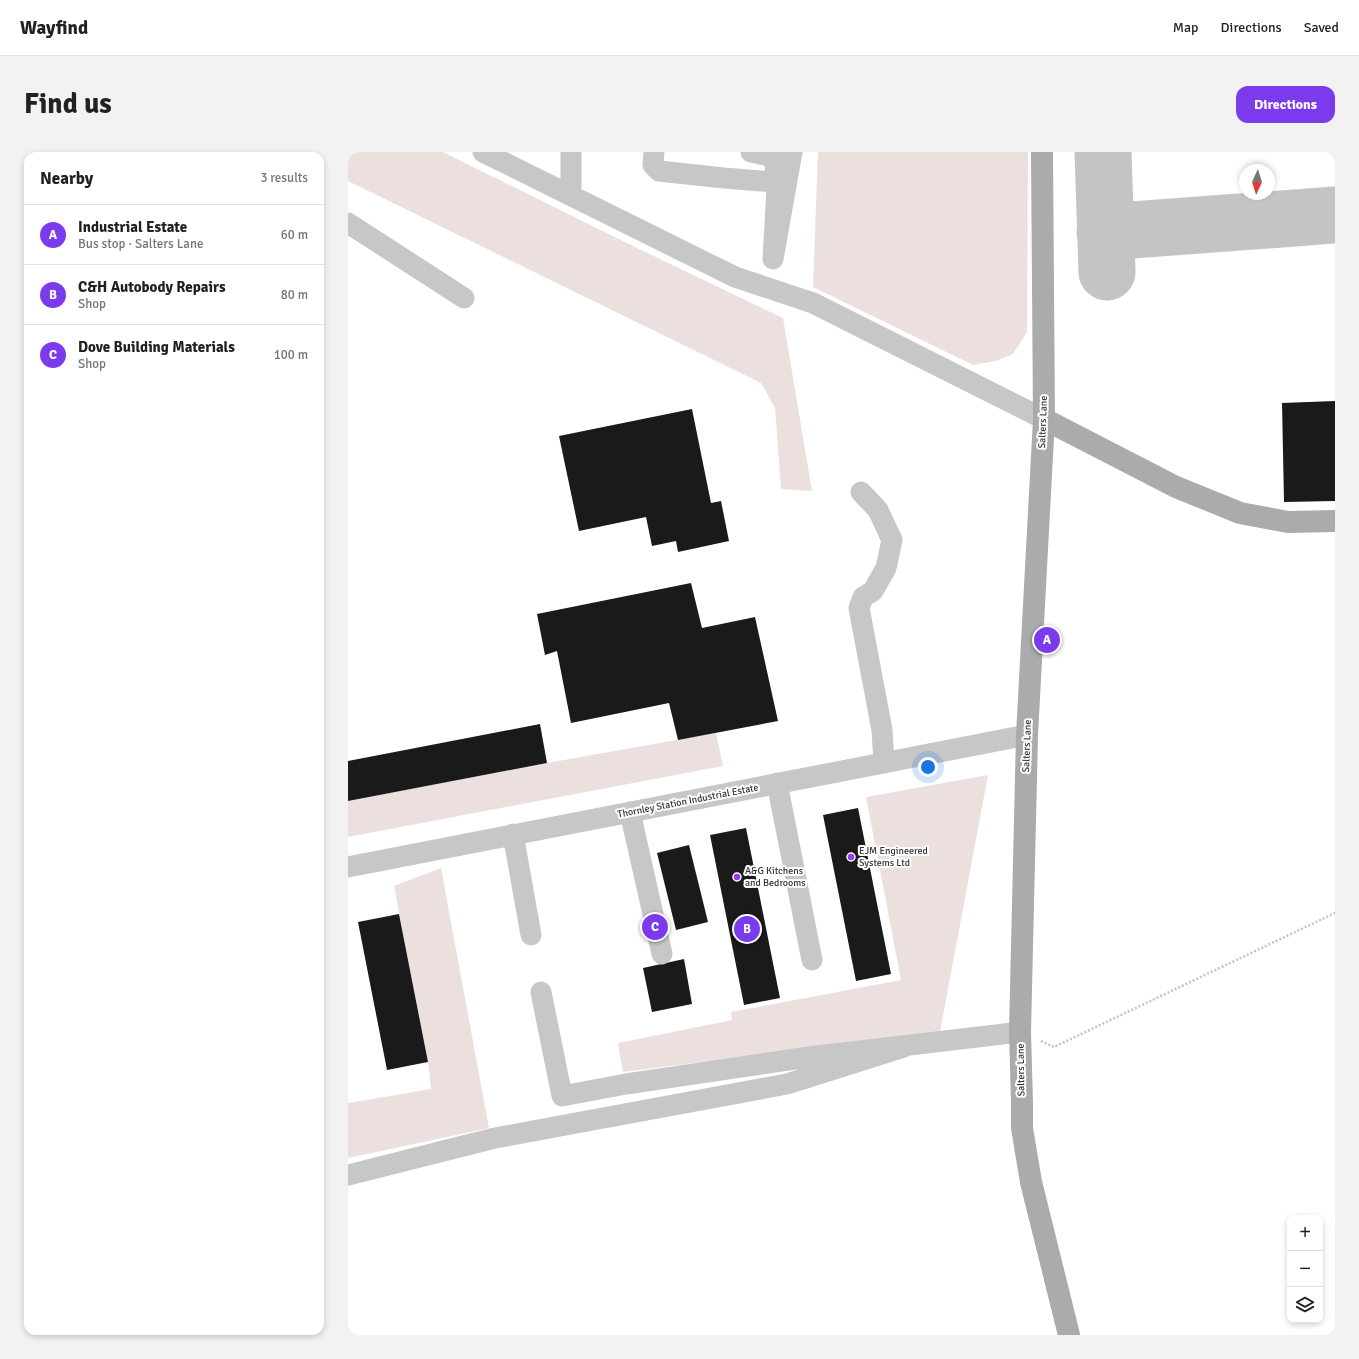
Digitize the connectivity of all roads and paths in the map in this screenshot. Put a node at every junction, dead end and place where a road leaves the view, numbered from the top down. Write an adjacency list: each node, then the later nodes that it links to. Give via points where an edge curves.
1 (483, 152): 8 (lane)
2 (571, 152): 8 (lane)
3 (654, 152): 7 (lane, via 653,165 659,171 774,182)
4 (751, 152): 6 (lane)
5 (1042, 152): 12 (main road, Salters Lane)
6 (780, 154): 7 (lane)
7 (781, 193): 10 (lane)
8 (571, 195): 10 (lane, via 735,277)
9 (348, 223): 11 (lane)
10 (772, 289): 12 (lane, via 813,303)
11 (464, 298)
12 (1044, 419): 14 (main road, via 1176,487 1240,513 1288,522); 15 (main road, Salters Lane)
13 (861, 492): 16 (lane, via 878,510 892,540 886,568 873,591 863,597 859,608 882,730)
14 (1335, 521)
15 (1027, 735): 16 (lane, Thornley Station Industrial Estate); 26 (main road, Salters Lane)
16 (884, 763): 17 (lane, Thornley Station Industrial Estate)
17 (777, 783): 18 (lane, Thornley Station Industrial Estate); 24 (lane)
18 (630, 812): 19 (lane, Thornley Station Industrial Estate); 23 (lane)
19 (513, 834): 20 (lane, Thornley Station Industrial Estate); 22 (lane)
20 (348, 867)
21 (1335, 913): 26 (path, via 1054,1047)
22 (531, 935)
23 (662, 954)
24 (812, 960)
25 (541, 992): 27 (lane, via 562,1096 809,1057)
26 (1020, 1032): 27 (lane); 29 (main road, Salters Lane, via 1022,1128 1031,1182)
27 (904, 1047): 28 (lane, via 787,1084 495,1138)
28 (348, 1175)
29 (1069, 1335)

